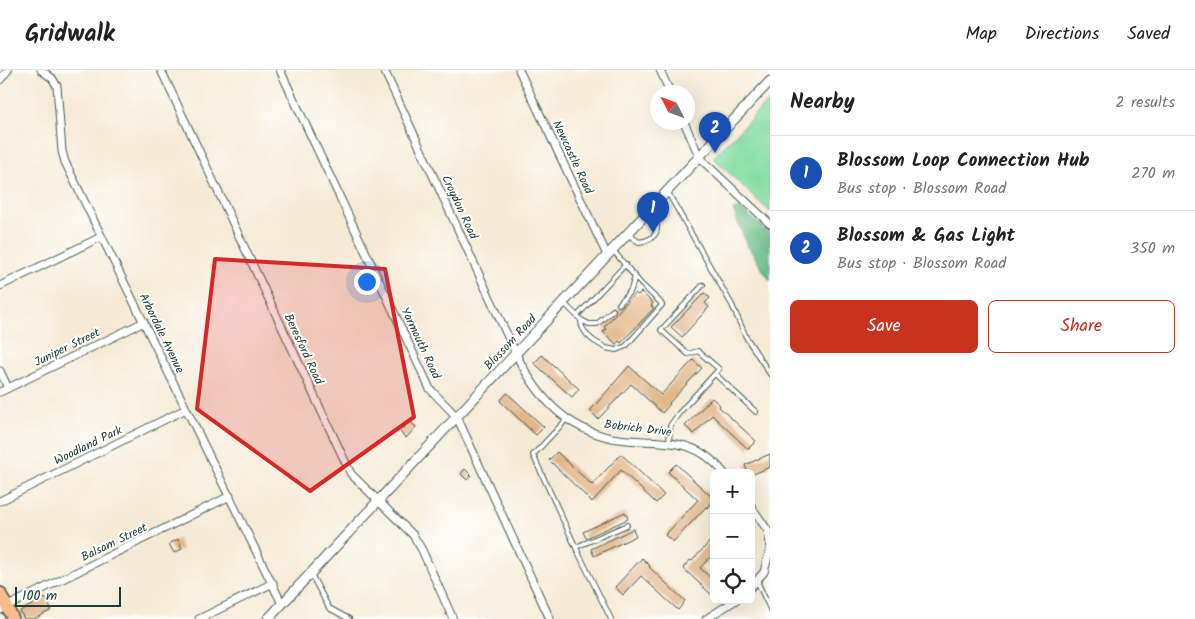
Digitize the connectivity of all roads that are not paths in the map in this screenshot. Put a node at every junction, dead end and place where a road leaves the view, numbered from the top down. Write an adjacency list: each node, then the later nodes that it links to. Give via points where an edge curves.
1 (8, 70): 8 (street)
2 (41, 70): 17 (street, Arbordale Avenue, via 57,86 63,157)
3 (161, 70): 43 (street, Beresford Road, via 351,474)
4 (280, 70): 37 (street, Yarmouth Road, via 430,389)
5 (384, 70): 29 (street, Croydon Road)
6 (519, 70): 18 (street, Newcastle Road)
7 (660, 70): 10 (street)
8 (0, 80)
9 (770, 81): 12 (street, Blossom Road)
10 (667, 85)
11 (688, 130): 12 (street)
12 (699, 156): 13 (street, Blossom Road); 15 (street)
13 (667, 190): 14 (street, Blossom Road); 32 (lane, via 732,305 746,337)
14 (649, 210): 16 (street, Blossom Road); 16 (lane, via 658,226 651,239 639,242)
15 (770, 224)
16 (627, 234): 18 (street, Blossom Road)
17 (101, 237): 22 (street); 28 (street, Arbordale Avenue)
18 (610, 252): 19 (lane); 23 (street, Blossom Road)
19 (626, 264): 20 (lane); 26 (lane)
20 (635, 276): 24 (lane, via 631,290); 27 (lane, via 662,305 626,346 616,350 606,348 587,335)
21 (703, 285): 31 (lane, via 661,330 688,354 698,351 719,370)
22 (0, 286)
23 (563, 302): 26 (lane); 29 (street, Blossom Road)
24 (619, 304)
25 (613, 310): 27 (lane, via 597,324)
26 (577, 316): 27 (lane)
27 (581, 320)
28 (144, 322): 33 (street, Juniper Street); 35 (street, Arbordale Avenue)
29 (516, 354): 37 (street, Blossom Road); 38 (street, Bobrich Drive, via 538,393)
30 (0, 372): 33 (street)
31 (715, 374): 36 (lane); 39 (lane, via 670,426)
32 (770, 374)
33 (8, 388): 34 (street, Juniper Street)
34 (0, 392)
35 (186, 409): 41 (street, Arbordale Avenue); 42 (street, Woodland Park)
36 (756, 412)
37 (457, 417): 43 (street, Blossom Road); 62 (street, Yarmouth Road)
38 (567, 419): 39 (street, Bobrich Drive, via 588,431 612,438); 47 (lane, via 533,455)
39 (669, 443): 40 (street, Bobrich Drive, via 696,449)
40 (720, 469)
41 (230, 496): 51 (street, Arbordale Avenue); 55 (street, Balsam Street)
42 (0, 501)
43 (379, 501): 49 (street, Blossom Road); 61 (street, Beresford Road, via 410,530 419,544)
44 (755, 512): 46 (street, via 768,531)
45 (627, 525): 47 (lane)
46 (770, 544)
47 (576, 547): 63 (lane)
48 (770, 549): 50 (street, via 767,564)
49 (311, 574): 53 (street, Blossom Road); 60 (lane, via 329,608)
50 (757, 581): 56 (lane)
51 (273, 583): 53 (street, Arbordale Avenue); 58 (street)
52 (0, 593): 55 (main road)
53 (282, 604): 59 (street, Blossom Road)
54 (730, 604): 64 (street)
55 (3, 608): 57 (main road)
56 (770, 609)
57 (13, 619)
58 (199, 619)
59 (268, 619)
60 (349, 619)
61 (453, 619)
62 (550, 619)
63 (611, 619)
64 (706, 619)

